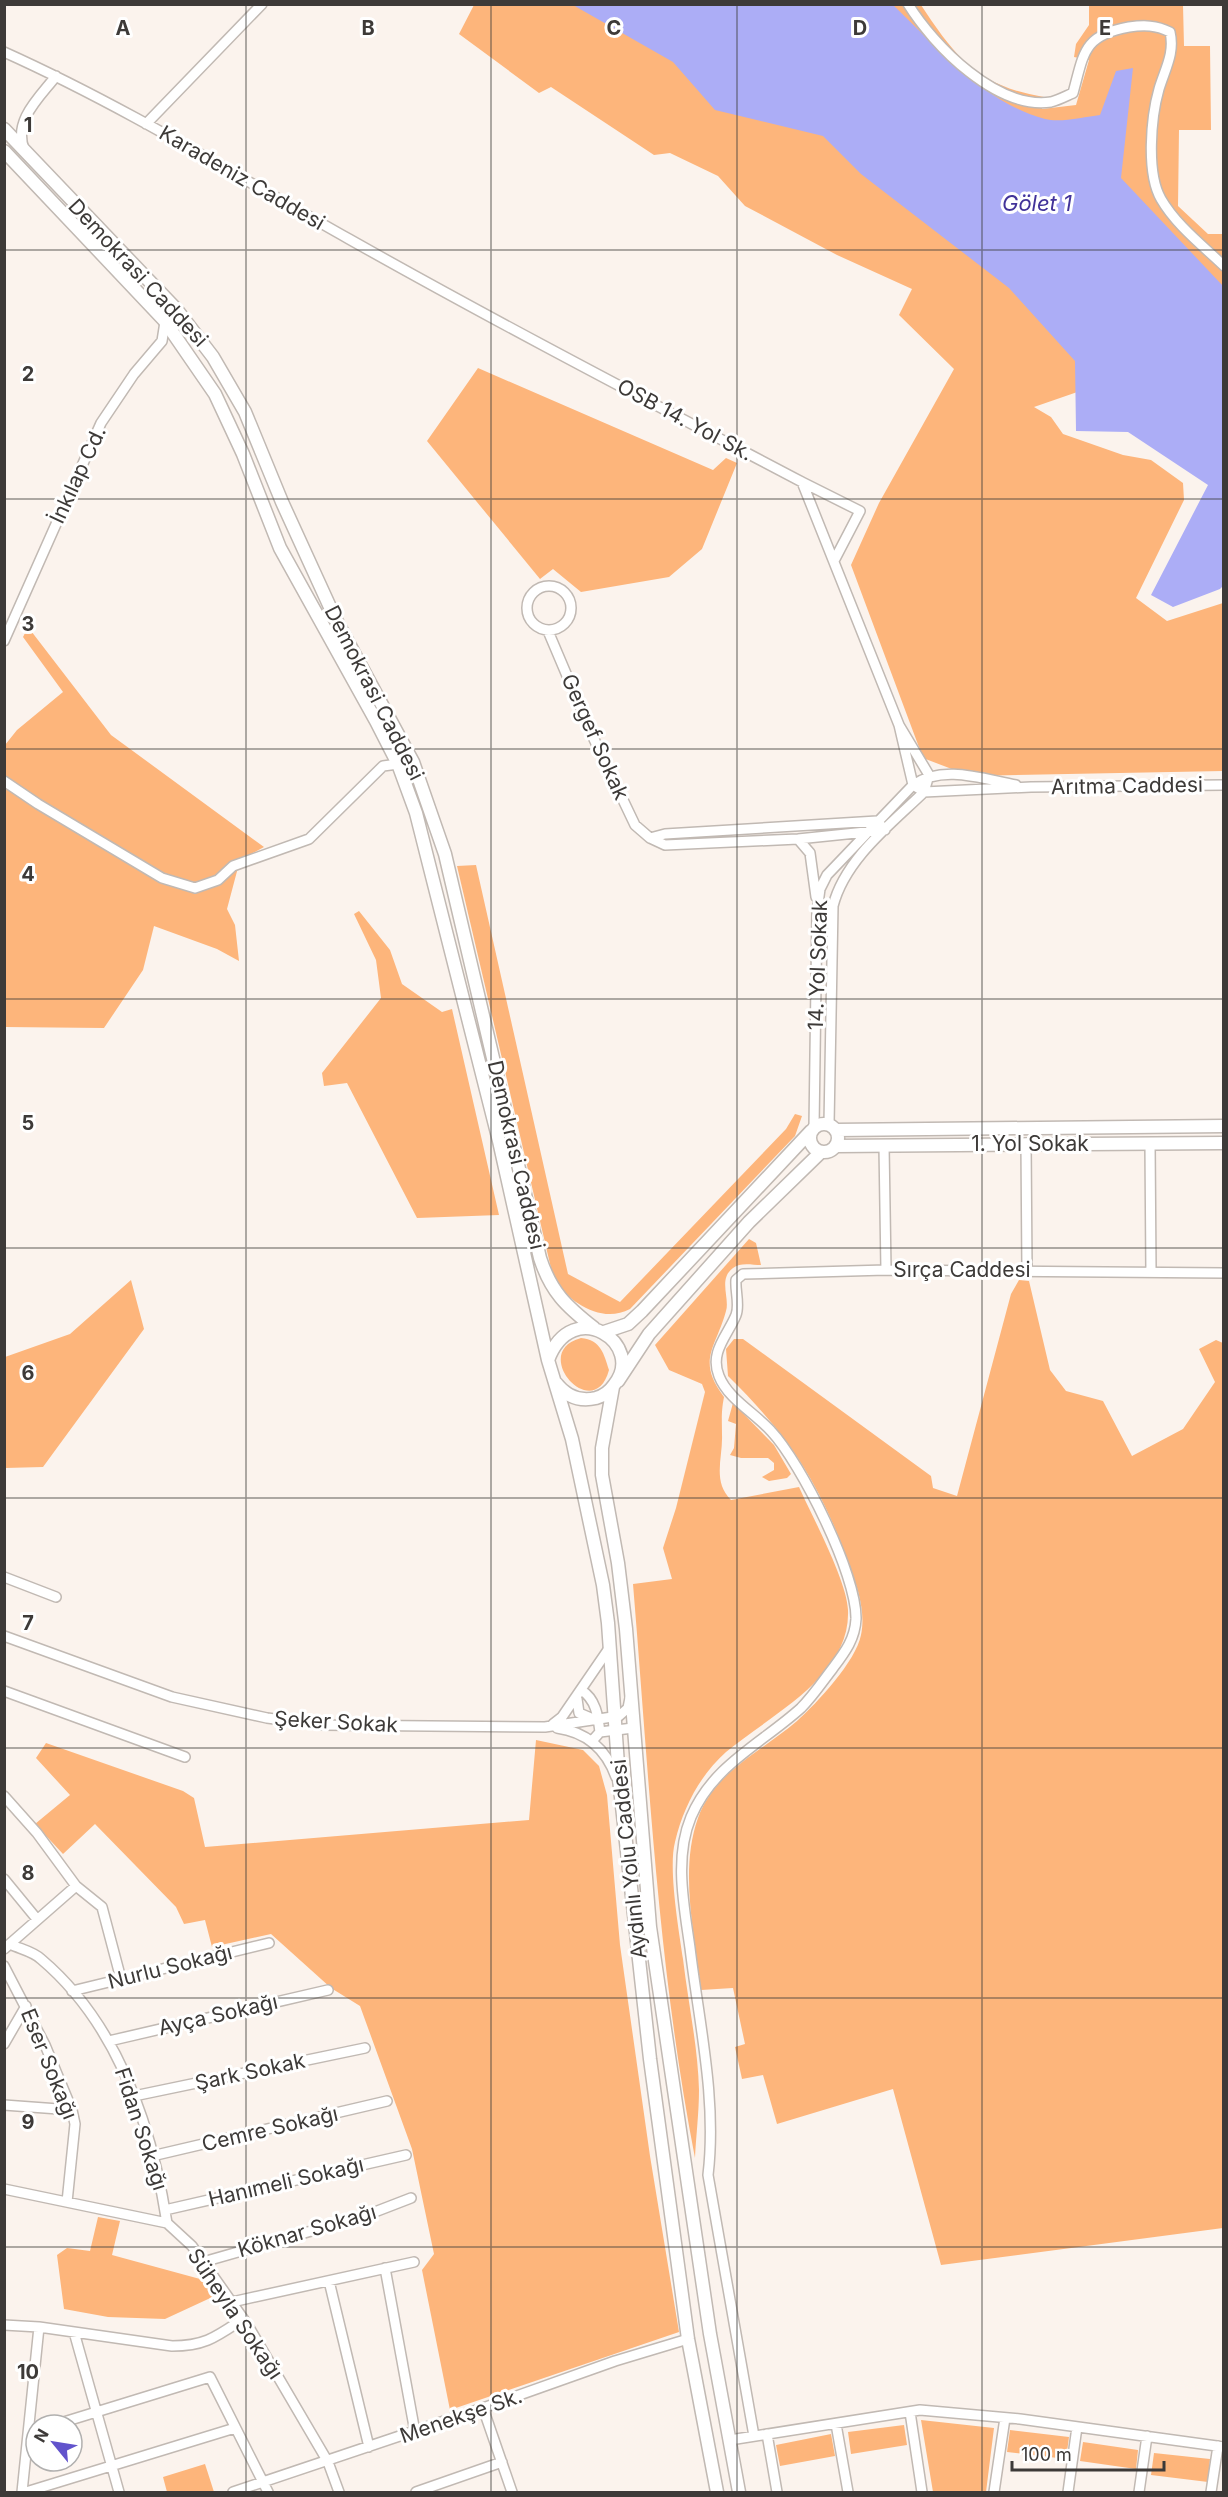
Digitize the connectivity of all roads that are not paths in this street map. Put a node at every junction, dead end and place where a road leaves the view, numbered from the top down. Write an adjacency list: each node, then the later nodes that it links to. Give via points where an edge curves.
1 (262, 4): 5 (street, Karadeniz Caddesi)
2 (908, 4): 10 (street, via 953,58 974,76 998,91 1027,101 1052,102 1073,93 1084,53 1105,32 1156,25 1170,32 1174,46 1156,100 1152,126 1159,197)
3 (4, 52): 4 (street, Karadeniz Caddesi)
4 (56, 76): 5 (street, Karadeniz Caddesi); 8 (street, via 22,123 20,133)
5 (146, 124): 9 (street, Karadeniz Caddesi)
6 (4, 129): 8 (main road, Demokrasi Caddesi)
7 (4, 151): 11 (main road, Demokrasi Caddesi)
8 (25, 151): 12 (main road, Demokrasi Caddesi, via 177,310)
9 (337, 233): 16 (street, OSB 14. Yol Sk.)
10 (1224, 266)
11 (164, 320): 12 (main road, via 187,339); 13 (street, İnkılap Cd., via 165,335); 14 (main road, Demokrasi Caddesi)
12 (203, 343): 15 (main road, Demokrasi Caddesi, via 245,412)
13 (153, 351): 14 (street, via 168,342); 20 (street, İnkılap Cd., via 101,423)
14 (187, 352): 17 (main road, Demokrasi Caddesi, via 234,434)
15 (271, 476): 17 (main road); 50 (main road, Demokrasi Caddesi, via 335,618 416,772 445,854 548,1281 558,1296)
16 (802, 482): 18 (street); 18 (street, OSB 14. Yol Sk., via 860,511)
17 (260, 501): 22 (main road, Demokrasi Caddesi, via 280,548)
18 (835, 559): 21 (street)
19 (548, 631): 19 (street, via 567,622 572,607 566,593 552,586 537,589 526,607 534,626); 32 (street, Gergef Sokak, via 635,825)
20 (4, 641)
21 (899, 725): 23 (street); 26 (street)
22 (398, 764): 24 (street, via 383,766 309,839 233,866 218,880 195,888 162,878); 51 (main road, Demokrasi Caddesi, via 431,866)
23 (929, 775): 26 (street, 14. Yol Sokak); 27 (street, via 951,774); 28 (street)
24 (4, 781)
25 (1224, 784): 27 (street, Arıtma Caddesi)
26 (913, 785): 28 (street); 29 (street, 14. Yol Sokak)
27 (1031, 787): 28 (street)
28 (924, 792): 30 (street, 14. Yol Sokak)
29 (877, 821): 30 (street); 31 (street, 14. Yol Sokak); 32 (street)
30 (885, 830): 31 (street); 36 (street, 14. Yol Sokak, via 841,881 833,906)
31 (866, 833): 33 (street); 34 (street, 14. Yol Sokak, via 827,875)
32 (650, 838): 33 (street, via 665,844)
33 (798, 839): 34 (street, via 813,861)
34 (817, 911): 37 (street, 14. Yol Sokak)
35 (1224, 1126): 36 (main road, 1. Yol Sokak)
36 (832, 1127): 37 (main road, 1. Yol Sokak, via 821,1124); 41 (main road, via 838,1138)
37 (813, 1129): 43 (main road, via 811,1144); 44 (main road)
38 (1026, 1143): 39 (main road, 1. Yol Sokak); 42 (main road, 1. Yol Sokak); 47 (street)
39 (1150, 1143): 40 (main road, 1. Yol Sokak); 48 (street)
40 (1224, 1143)
41 (836, 1146): 42 (main road, 1. Yol Sokak); 43 (main road, 1. Yol Sokak)
42 (884, 1146): 46 (street)
43 (821, 1152): 45 (main road, 1. Yol Sokak)
44 (738, 1210): 45 (main road); 50 (main road, via 628,1324)
45 (749, 1222): 53 (main road, 1. Yol Sokak, via 639,1346)
46 (886, 1270): 47 (street, Sırça Caddesi); 117 (street, Sırça Caddesi, via 743,1274 736,1280 737,1313 718,1347 716,1362 719,1377 732,1395 787,1449 809,1486 837,1552 856,1618 850,1646 802,1707 716,1775 690,1818 683,1848 682,1884 709,2087 708,2175)
47 (1027, 1270): 48 (street, Sırça Caddesi)
48 (1151, 1272): 49 (street, Sırça Caddesi)
49 (1224, 1273)
50 (599, 1330): 51 (main road, via 581,1327 569,1331 559,1339); 53 (main road, via 619,1348 622,1359)
51 (549, 1360): 52 (main road)
52 (555, 1382): 53 (main road, via 568,1395 586,1400 599,1397); 57 (main road, Aydınlı Yolu Caddesi, via 591,1519)
53 (615, 1384): 60 (main road, Aydınlı Yolu Caddesi, via 602,1448 602,1475 618,1563)
54 (4, 1577): 55 (street)
55 (56, 1597)
56 (4, 1636): 63 (street, Şeker Sokak, via 172,1697 267,1718 321,1725)
57 (610, 1647): 59 (street); 61 (main road, Aydınlı Yolu Caddesi)
58 (4, 1691): 68 (street)
59 (579, 1693): 62 (street, via 587,1694); 62 (street, via 579,1713); 63 (street, via 562,1717)
60 (631, 1696): 61 (street, via 627,1708); 64 (main road, Aydınlı Yolu Caddesi)
61 (615, 1717): 62 (street, Şeker Sokak); 65 (main road, Aydınlı Yolu Caddesi)
62 (599, 1719): 63 (street, Şeker Sokak); 66 (street)
63 (545, 1727): 67 (street, via 567,1730)
64 (633, 1728): 65 (street); 104 (main road, Aydınlı Yolu Caddesi, via 650,1927)
65 (616, 1730): 66 (street); 69 (main road, Aydınlı Yolu Caddesi)
66 (600, 1732): 67 (street)
67 (592, 1742): 69 (street, via 611,1763)
68 (185, 1757)
69 (620, 1788): 105 (main road, Aydınlı Yolu Caddesi)
70 (4, 1796): 72 (street)
71 (4, 1879): 73 (street)
72 (76, 1886): 73 (street); 77 (street, via 102,1907)
73 (36, 1918): 75 (street)
74 (269, 1943): 77 (street, Nurlu Sokağı)
75 (8, 1947): 79 (street, Fidan Sokağı, via 40,1957)
76 (4, 1966): 80 (street, Eser Sokağı)
77 (121, 1979): 79 (street, Nurlu Sokağı)
78 (328, 1990): 81 (street, Ayça Sokağı)
79 (72, 1991): 81 (street, Fidan Sokağı)
80 (26, 2006): 82 (street); 87 (street, Eser Sokağı)
81 (109, 2041): 84 (street, Fidan Sokağı)
82 (4, 2044)
83 (365, 2048): 84 (street, Şark Sokak)
84 (134, 2096): 89 (street, Fidan Sokağı)
85 (387, 2101): 89 (street, Cemre Sokağı)
86 (4, 2104): 87 (street)
87 (72, 2110): 92 (street, Eser Sokağı, via 75,2124)
88 (406, 2155): 93 (street, Hanımeli Sokağı)
89 (152, 2156): 93 (street, Fidan Sokağı)
90 (4, 2189): 92 (street)
91 (411, 2198): 95 (street, Köknar Sokağı, via 367,2216)
92 (67, 2202): 94 (street)
93 (165, 2210): 94 (street, Fidan Sokağı)
94 (168, 2223): 95 (street, Süheyla Sokağı)
95 (203, 2262): 99 (street, Süheyla Sokağı)
96 (414, 2262): 97 (street)
97 (385, 2268): 98 (street); 115 (street)
98 (329, 2281): 99 (street); 121 (street)
99 (232, 2302): 100 (street, Süheyla Sokağı)
100 (243, 2319): 103 (street, via 210,2342 193,2346); 122 (street, Süheyla Sokağı)
101 (4, 2325): 102 (street)
102 (39, 2327): 103 (street); 109 (street)
103 (74, 2332): 107 (street)
104 (710, 2334): 105 (main road); 119 (main road, Aydınlı Yolu Caddesi)
105 (687, 2338): 106 (street, Menekşe Sk.); 134 (main road, Aydınlı Yolu Caddesi)
106 (483, 2408): 115 (street, Menekşe Sk.); 123 (street)
107 (97, 2412): 110 (street); 114 (street, via 210,2377); 124 (street)
108 (910, 2412): 111 (street); 112 (street); 138 (street)
109 (33, 2413)
110 (84, 2416)
111 (1005, 2418): 113 (street); 139 (street)
112 (836, 2424): 116 (street); 137 (street)
113 (1077, 2427): 118 (street); 140 (street)
114 (235, 2428): 124 (street); 126 (street)
115 (415, 2432): 121 (street, Menekşe Sk.)
116 (767, 2434): 117 (street); 136 (street)
117 (754, 2436): 119 (street)
118 (1147, 2436): 120 (street); 141 (street)
119 (730, 2440): 135 (main road, Aydınlı Yolu Caddesi)
120 (1221, 2446): 142 (street)
121 (369, 2447): 122 (street, Menekşe Sk.)
122 (327, 2462): 126 (street, Menekşe Sk.); 131 (street, Süheyla Sokağı)
123 (502, 2462): 132 (street); 133 (street)
124 (112, 2464): 127 (street); 128 (street)
125 (27, 2473): 127 (street)
126 (264, 2483): 129 (street, Menekşe Sk.); 130 (street)
127 (24, 2493)
128 (119, 2493)
129 (233, 2493)
130 (268, 2493)
131 (339, 2493)
132 (416, 2493)
133 (512, 2493)
134 (717, 2493)
135 (739, 2493)
136 (777, 2493)
137 (848, 2493)
138 (922, 2493)
139 (994, 2493)
140 (1068, 2493)
141 (1139, 2493)
142 (1211, 2493)

